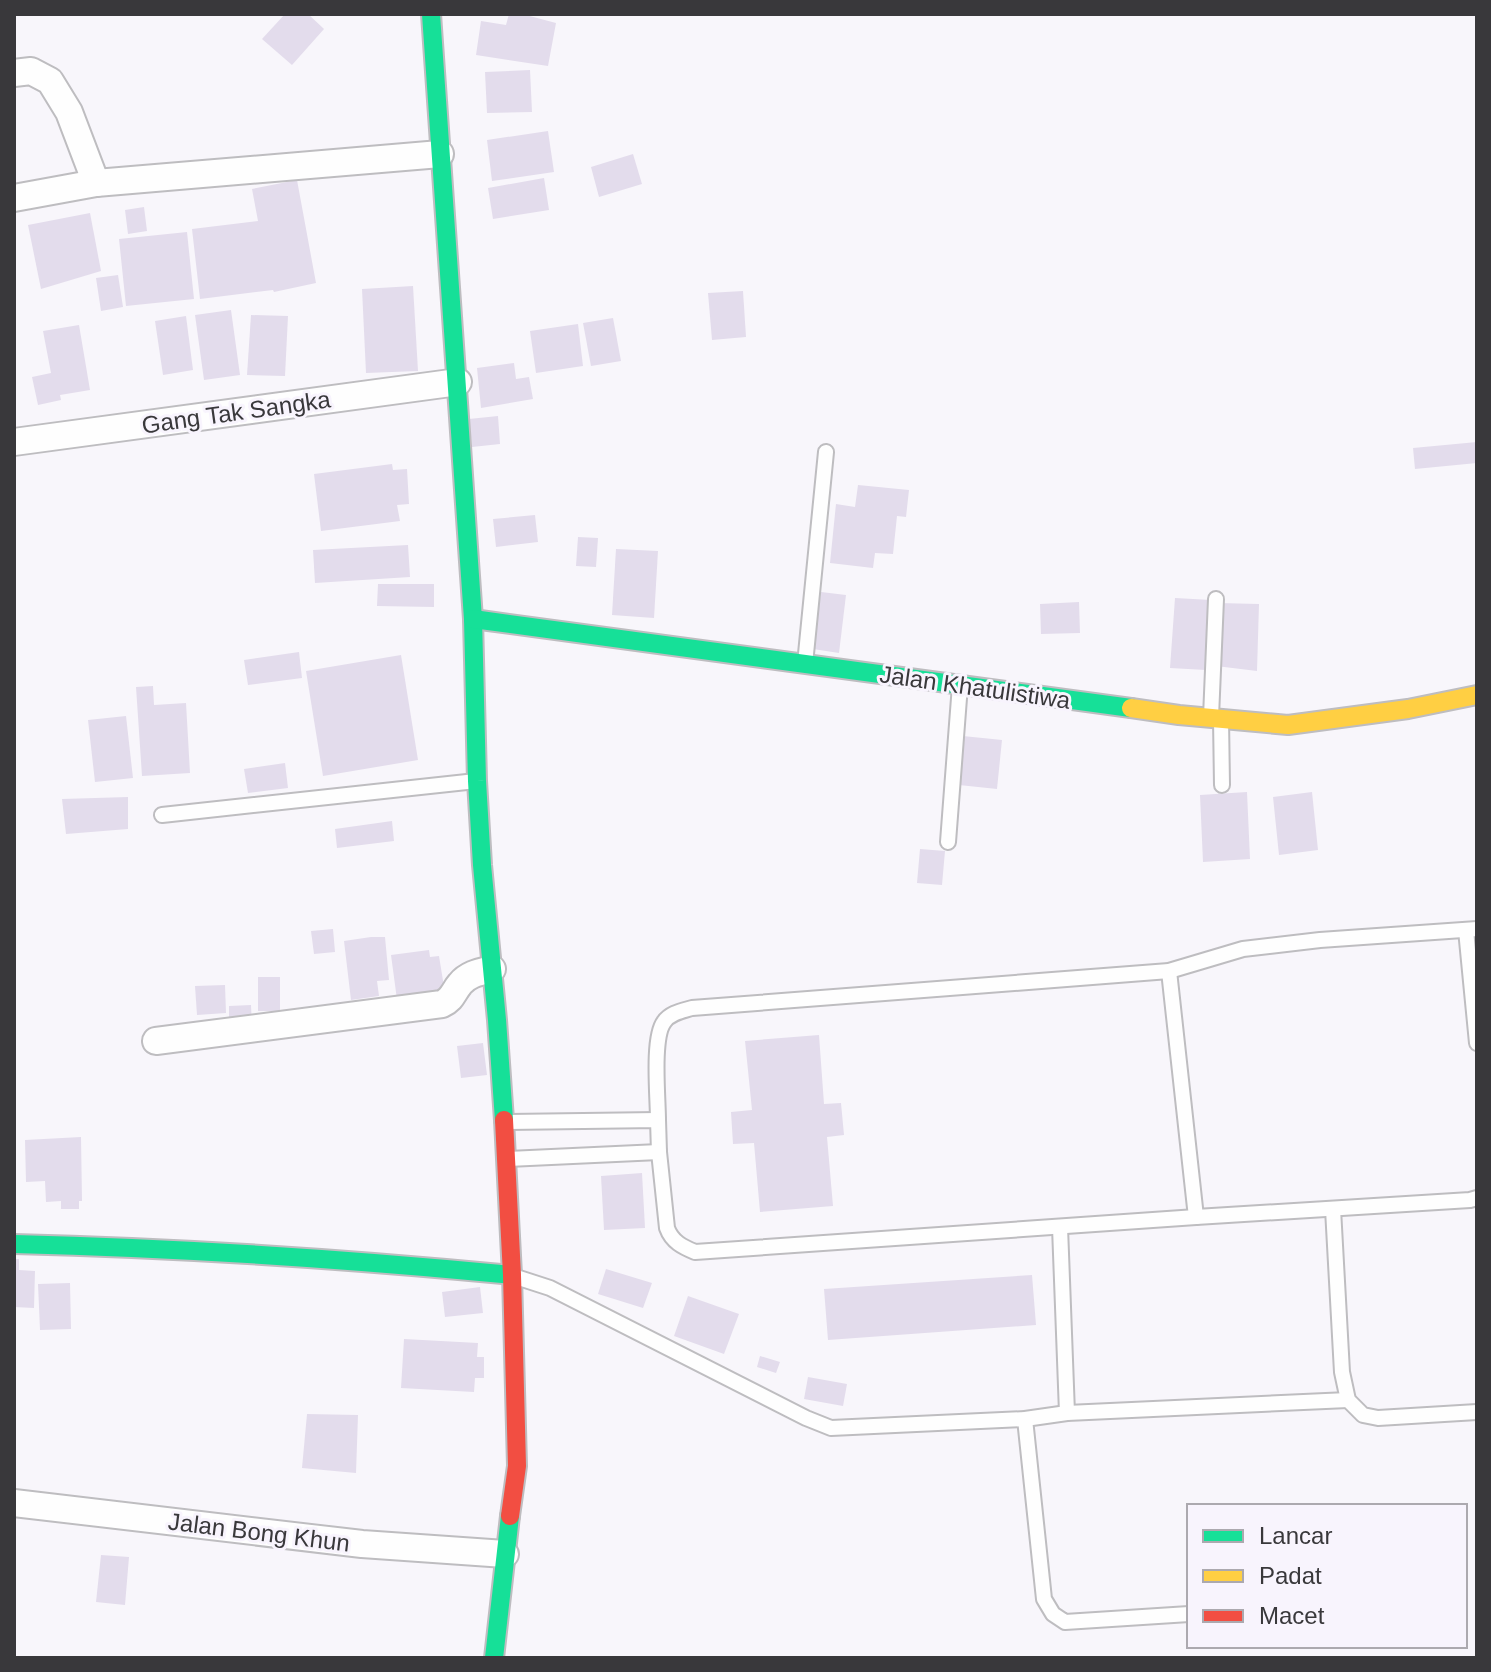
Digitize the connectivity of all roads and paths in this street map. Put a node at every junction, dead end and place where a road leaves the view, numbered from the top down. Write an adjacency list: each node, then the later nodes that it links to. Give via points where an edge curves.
1 (431, 14): 3 (street)
2 (14, 73): 4 (street, via 31,71 50,81 69,112)
3 (440, 154): 4 (street); 6 (street)
4 (96, 183): 5 (street)
5 (14, 198)
6 (458, 382): 7 (street, Gang Tak Sangka); 10 (street)
7 (14, 442)
8 (826, 452): 11 (lane)
9 (1216, 599): 14 (lane)
10 (473, 619): 11 (street, Jalan Khatulistiwa); 15 (street)
11 (805, 664): 12 (street, Jalan Khatulistiwa)
12 (960, 685): 14 (street, Jalan Khatulistiwa); 18 (lane)
13 (1477, 695): 14 (street, Jalan Khatulistiwa, via 1288,725)
14 (1216, 718): 16 (lane)
15 (477, 781): 17 (lane); 20 (street)
16 (1222, 785)
17 (162, 815)
18 (948, 842)
19 (1472, 929): 21 (lane, via 1243,949); 23 (lane)
20 (492, 969): 22 (street, via 471,975 442,1004); 25 (street)
21 (1169, 971): 24 (lane, via 684,1010 664,1021 657,1036); 30 (lane)
22 (156, 1041)
23 (1477, 1043)
24 (658, 1120): 25 (lane); 26 (lane)
25 (504, 1122): 27 (street)
26 (659, 1152): 27 (lane); 31 (lane, via 670,1236 695,1252)
27 (507, 1159): 33 (street)
28 (1477, 1198): 29 (lane)
29 (1333, 1209): 30 (lane); 34 (lane)
30 (1196, 1217): 31 (lane)
31 (1060, 1227): 36 (lane)
32 (14, 1244): 33 (street, via 362,1261)
33 (512, 1275): 37 (lane, via 550,1288 831,1428); 39 (street, via 517,1466)
34 (1348, 1400): 35 (lane, via 1363,1415 1378,1418); 36 (lane)
35 (1477, 1412)
36 (1067, 1413): 37 (lane)
37 (1025, 1419): 40 (lane, via 1044,1599 1053,1614 1065,1622)
38 (14, 1503): 39 (street, Jalan Bong Khun, via 362,1544)
39 (505, 1554): 41 (street)
40 (1187, 1614)
41 (494, 1658)

